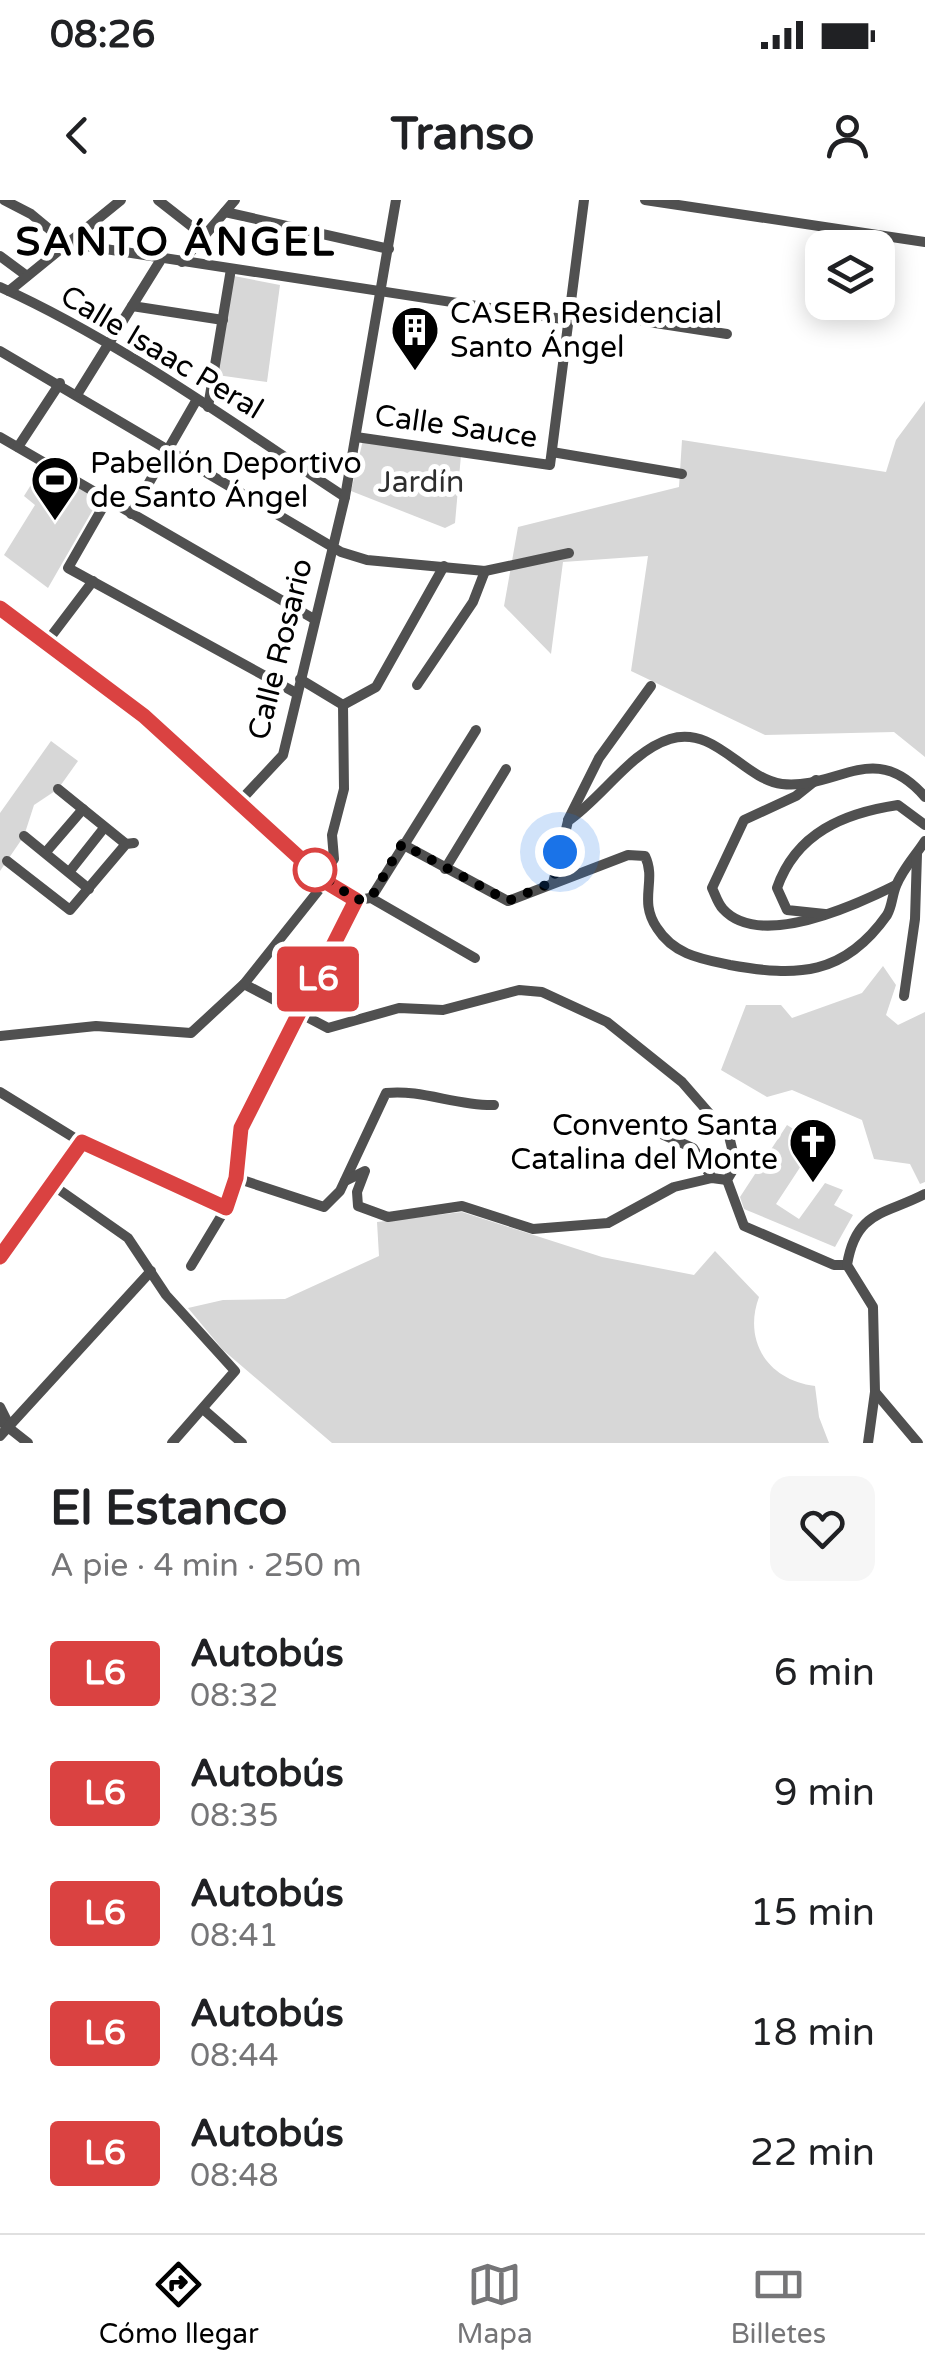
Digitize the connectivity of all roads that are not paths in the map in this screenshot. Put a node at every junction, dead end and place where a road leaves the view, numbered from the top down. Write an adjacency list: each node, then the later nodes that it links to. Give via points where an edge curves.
1 (4, 200): 11 (street)
2 (120, 200): 11 (street)
3 (158, 200): 9 (street)
4 (235, 200): 8 (street)
5 (396, 200): 12 (street, Calle Rosario)
6 (584, 200): 21 (street)
7 (645, 200): 10 (street)
8 (225, 212): 9 (street); 12 (street)
9 (204, 236): 15 (street)
10 (925, 242)
11 (66, 243): 14 (street); 17 (street)
12 (388, 249): 19 (street, Calle Rosario)
13 (0, 256): 17 (street)
14 (160, 261): 15 (street); 20 (street)
15 (182, 262): 16 (street)
16 (231, 269): 19 (street); 22 (street)
17 (27, 276): 18 (street)
18 (4, 289): 24 (street, Calle Isaac Peral)
19 (382, 294): 21 (street); 31 (street, Calle Rosario)
20 (132, 306): 22 (street); 24 (street)
21 (570, 315): 23 (street); 34 (street)
22 (223, 320): 29 (street)
23 (727, 334)
24 (107, 346): 27 (street); 28 (street, Calle Isaac Peral)
25 (0, 351): 26 (street)
26 (60, 383): 27 (street); 32 (street)
27 (78, 393): 33 (street)
28 (196, 401): 29 (street, Calle Isaac Peral); 33 (street)
29 (208, 408): 36 (street, Calle Isaac Peral)
30 (0, 437): 32 (street)
31 (356, 437): 34 (street, Calle Sauce, via 550,465); 36 (street, Calle Rosario)
32 (18, 447): 37 (street)
33 (169, 447): 38 (street); 39 (street)
34 (552, 452): 35 (street)
35 (682, 474)
36 (345, 497): 39 (street, Calle Rosario)
37 (107, 500): 38 (street); 43 (street, via 68,568)
38 (131, 514): 45 (street)
39 (330, 546): 41 (street, via 366,560); 45 (street, Calle Rosario)
40 (570, 553): 42 (street)
41 (444, 566): 42 (street); 51 (street, via 376,687)
42 (485, 570): 48 (street, via 473,602)
43 (92, 581): 46 (street); 50 (street)
44 (0, 608): 46 (street)
45 (314, 619): 47 (street, Calle Rosario)
46 (46, 643): 57 (street)
47 (300, 679): 50 (street, Calle Rosario); 51 (street)
48 (417, 686)
49 (652, 686): 59 (street, via 598,758)
50 (296, 692): 57 (street, Calle Rosario, via 283,755)
51 (343, 706): 70 (street, via 344,790 332,835 334,859)
52 (476, 730): 64 (street)
53 (506, 769): 68 (street)
54 (821, 777): 56 (street, via 886,767); 59 (street, via 784,784 695,738 671,738 640,756); 76 (street, via 744,820 712,888 723,909 742,921 788,924)
55 (58, 788): 58 (street)
56 (925, 797)
57 (240, 800): 70 (street)
58 (83, 809): 61 (street); 65 (street)
59 (568, 821): 71 (street)
60 (925, 825): 76 (street, via 898,804 861,810 807,837 776,888 787,910)
61 (104, 828): 69 (street); 73 (street, via 130,843)
62 (24, 836): 65 (street)
63 (925, 841): 66 (street)
64 (402, 844): 68 (street); 74 (street)
65 (46, 852): 69 (street)
66 (916, 854): 72 (street); 79 (street)
67 (7, 861): 73 (street, via 70,910)
68 (446, 869): 71 (street, via 508,901)
69 (70, 871): 73 (street)
70 (324, 879): 75 (street); 78 (street)
71 (553, 882): 72 (street, via 628,855 645,856 651,869 644,899 656,928 675,949 779,974 824,970 864,940 889,913)
72 (896, 886): 76 (street)
73 (89, 888)
74 (371, 898): 75 (street); 77 (street)
75 (356, 900): 80 (street)
76 (835, 916)
77 (474, 958)
78 (244, 984): 80 (street); 81 (street, via 191,1034 96,1026)
79 (904, 996)
80 (300, 1017): 86 (street, via 241,1128); 88 (street, via 328,1028 399,1008 443,1010 519,990 542,992 607,1022 682,1082 728,1136 736,1165)
81 (0, 1036)
82 (0, 1092): 85 (street)
83 (494, 1105): 89 (street, via 386,1093)
84 (652, 1130): 87 (street, via 693,1148)
85 (82, 1142): 90 (street); 92 (street)
86 (236, 1178): 89 (street, via 324,1206); 92 (street)
87 (712, 1178): 88 (street); 89 (street, via 674,1188 608,1223 533,1229 462,1206 388,1218 358,1206 365,1171)
88 (726, 1180): 94 (street, via 744,1226)
89 (345, 1181)
90 (51, 1184): 93 (street); 96 (street, via 128,1238)
91 (925, 1194): 94 (street, via 870,1216)
92 (226, 1208): 95 (street)
93 (0, 1256)
94 (848, 1265): 97 (street, via 873,1308)
95 (192, 1266)
96 (151, 1271): 99 (street, via 234,1372); 100 (street)
97 (875, 1392): 105 (street); 106 (street)
98 (0, 1407): 100 (street)
99 (204, 1409): 103 (street); 104 (street)
100 (5, 1423): 101 (street); 102 (street)
101 (0, 1436)
102 (28, 1443)
103 (172, 1443)
104 (242, 1443)
105 (868, 1443)
106 (918, 1443)

